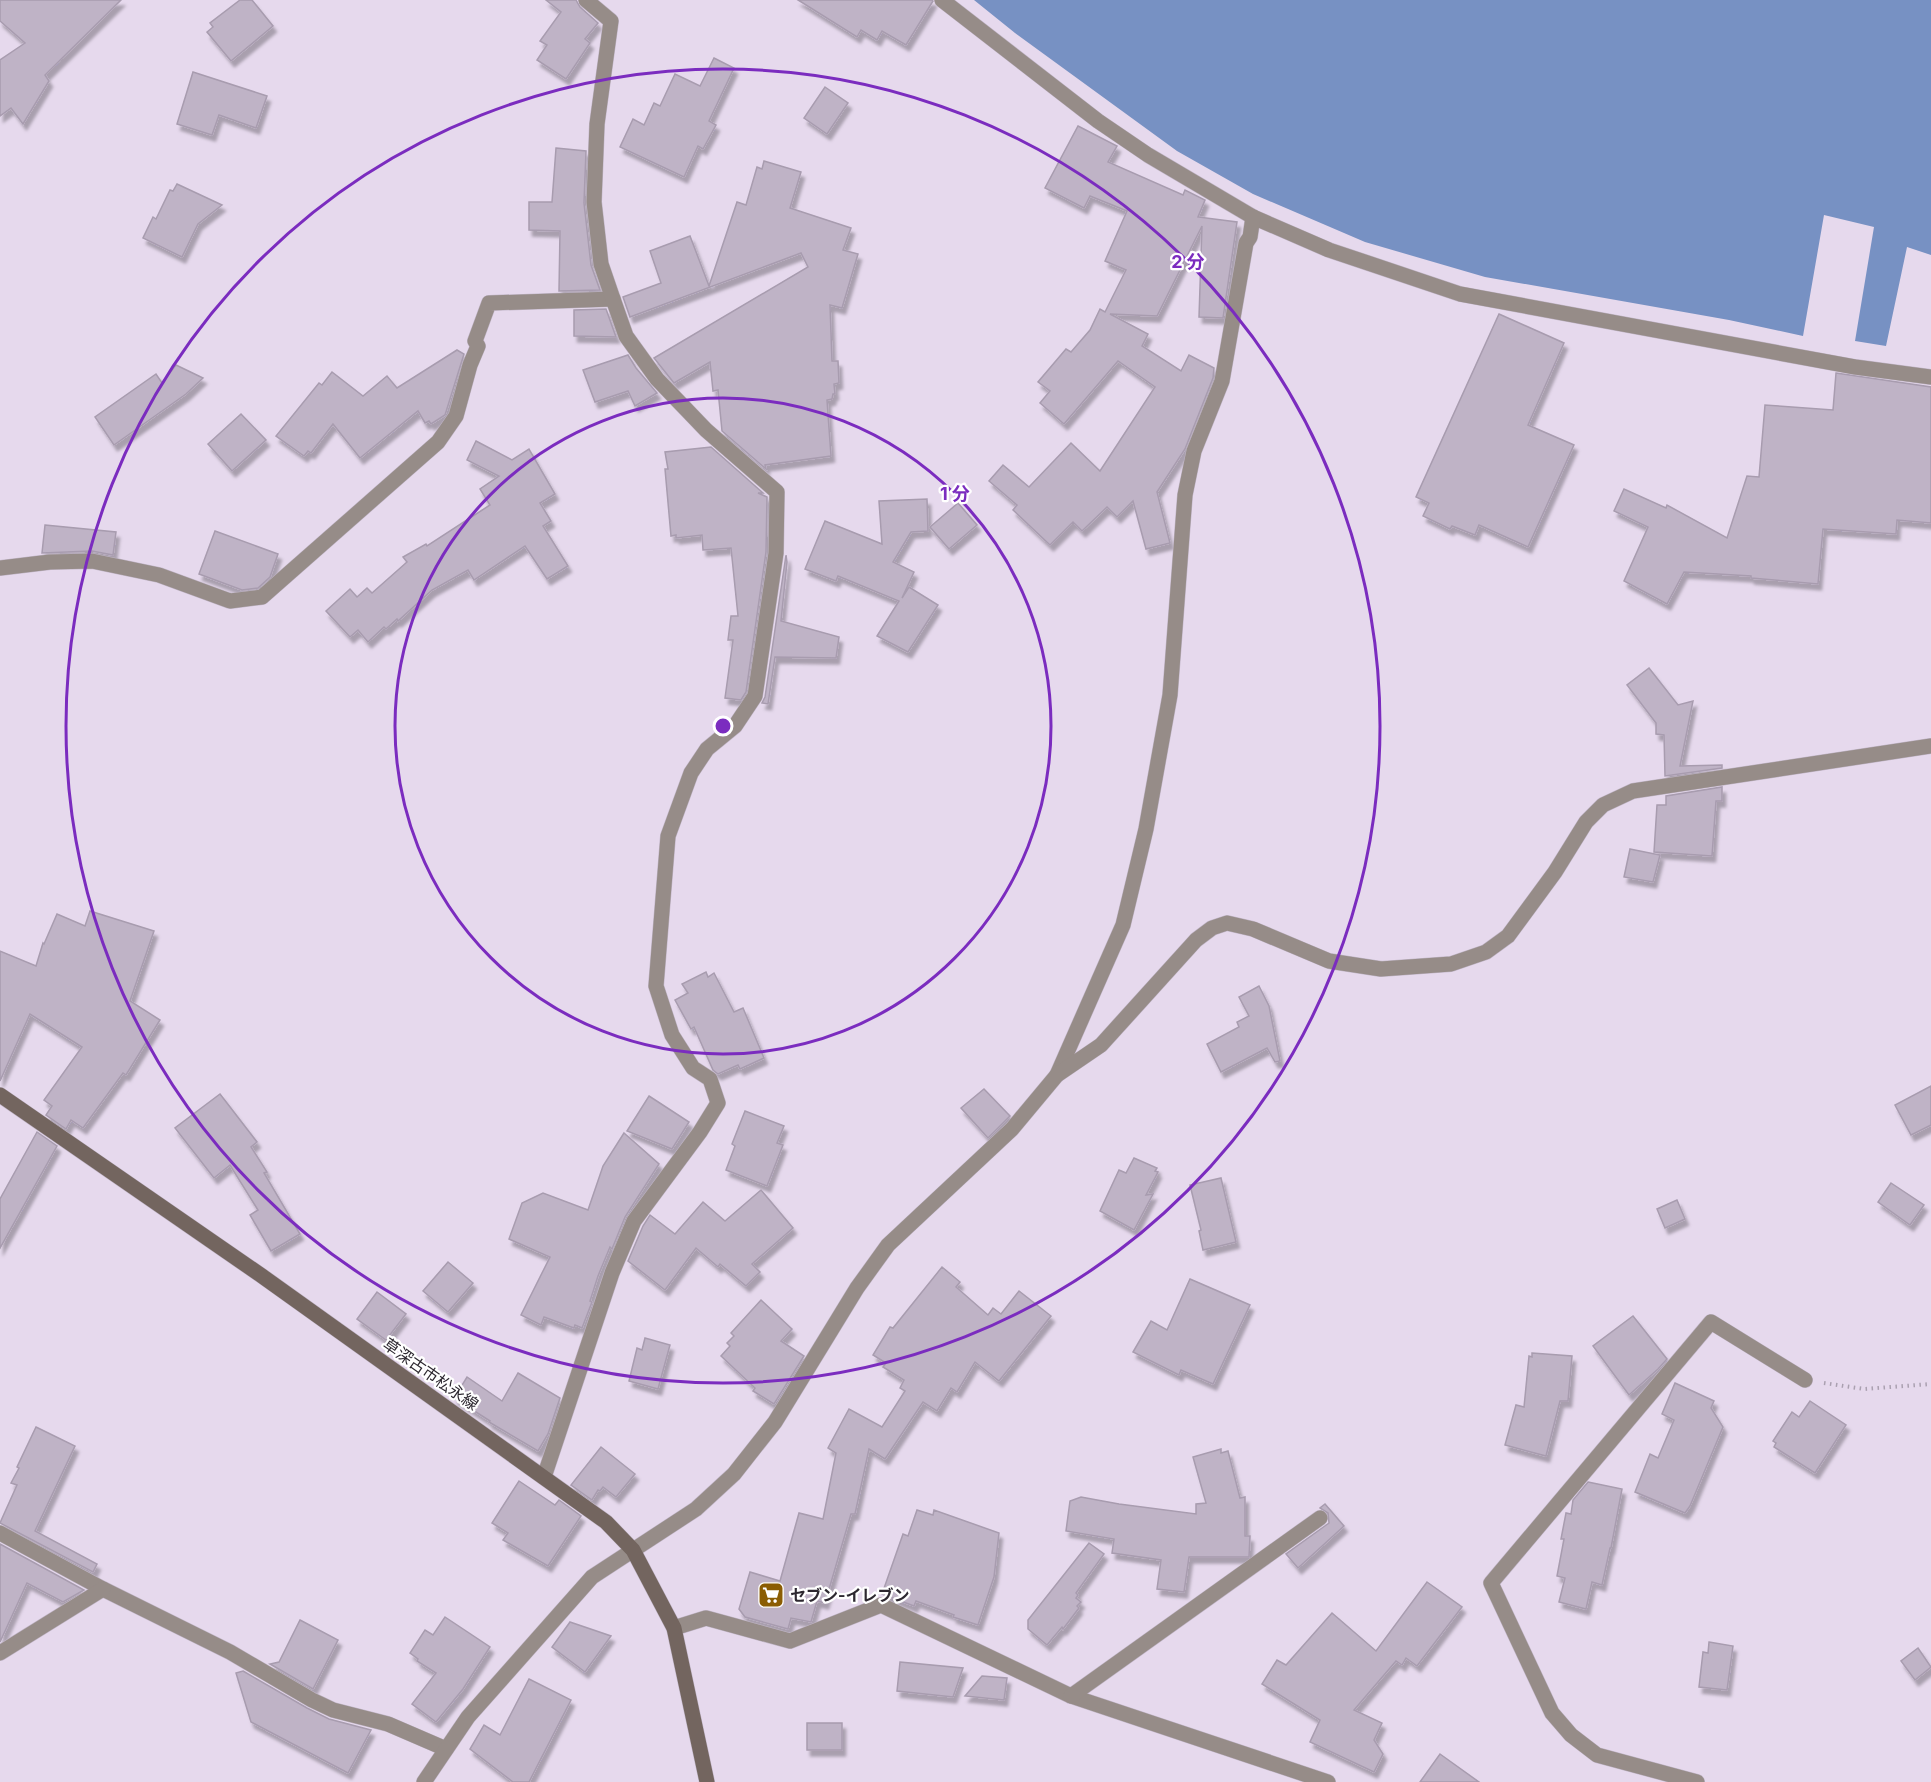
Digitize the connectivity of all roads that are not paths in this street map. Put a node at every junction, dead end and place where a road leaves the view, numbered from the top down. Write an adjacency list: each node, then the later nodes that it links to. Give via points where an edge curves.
1 (586, 0): 4 (street, via 611,21 597,124 594,202 601,264)
2 (942, 0): 3 (street, via 1098,122)
3 (1253, 217): 5 (street, via 1329,250 1460,294 1855,367); 8 (street, via 1222,381 1194,451 1185,495 1170,695 1146,829 1123,925)
4 (613, 299): 6 (street, via 489,303 456,416 438,442 262,597 230,601 159,575 92,561); 11 (street, via 626,336 657,379 706,430 777,492 776,552 755,696 735,726 707,749 692,773 668,836 656,986 672,1035 693,1068 710,1079 718,1103 634,1221 612,1273)
5 (1931, 377)
6 (0, 568)
7 (1931, 746): 8 (street, via 1633,791 1603,805 1586,822 1508,936 1486,951 1451,964 1381,969 1329,961 1253,929 1227,923 1212,928 1196,940 1101,1045)
8 (1058, 1075): 14 (street, via 1012,1129 888,1245 775,1422 734,1474 696,1509)
9 (0, 1095): 11 (main road, 草深古市松永線)
10 (1805, 1380): 23 (street, via 1711,1322 1491,1583 1552,1713 1571,1734 1597,1755)
11 (544, 1477): 14 (main road, 草深古市松永線, via 606,1522)
12 (1320, 1518): 18 (street)
13 (0, 1533): 15 (street)
14 (633, 1551): 16 (main road, 草深古市松永線); 19 (street, via 592,1577 468,1718)
15 (103, 1589): 17 (street); 19 (street, via 230,1652 333,1710 388,1724)
16 (674, 1628): 18 (street, via 706,1618 790,1641 881,1605); 21 (main road, 草深古市松永線)
17 (0, 1653)
18 (1071, 1696): 22 (street)
19 (446, 1749): 20 (street)
20 (424, 1782)
21 (707, 1782)
22 (1328, 1782)
23 (1697, 1782)

